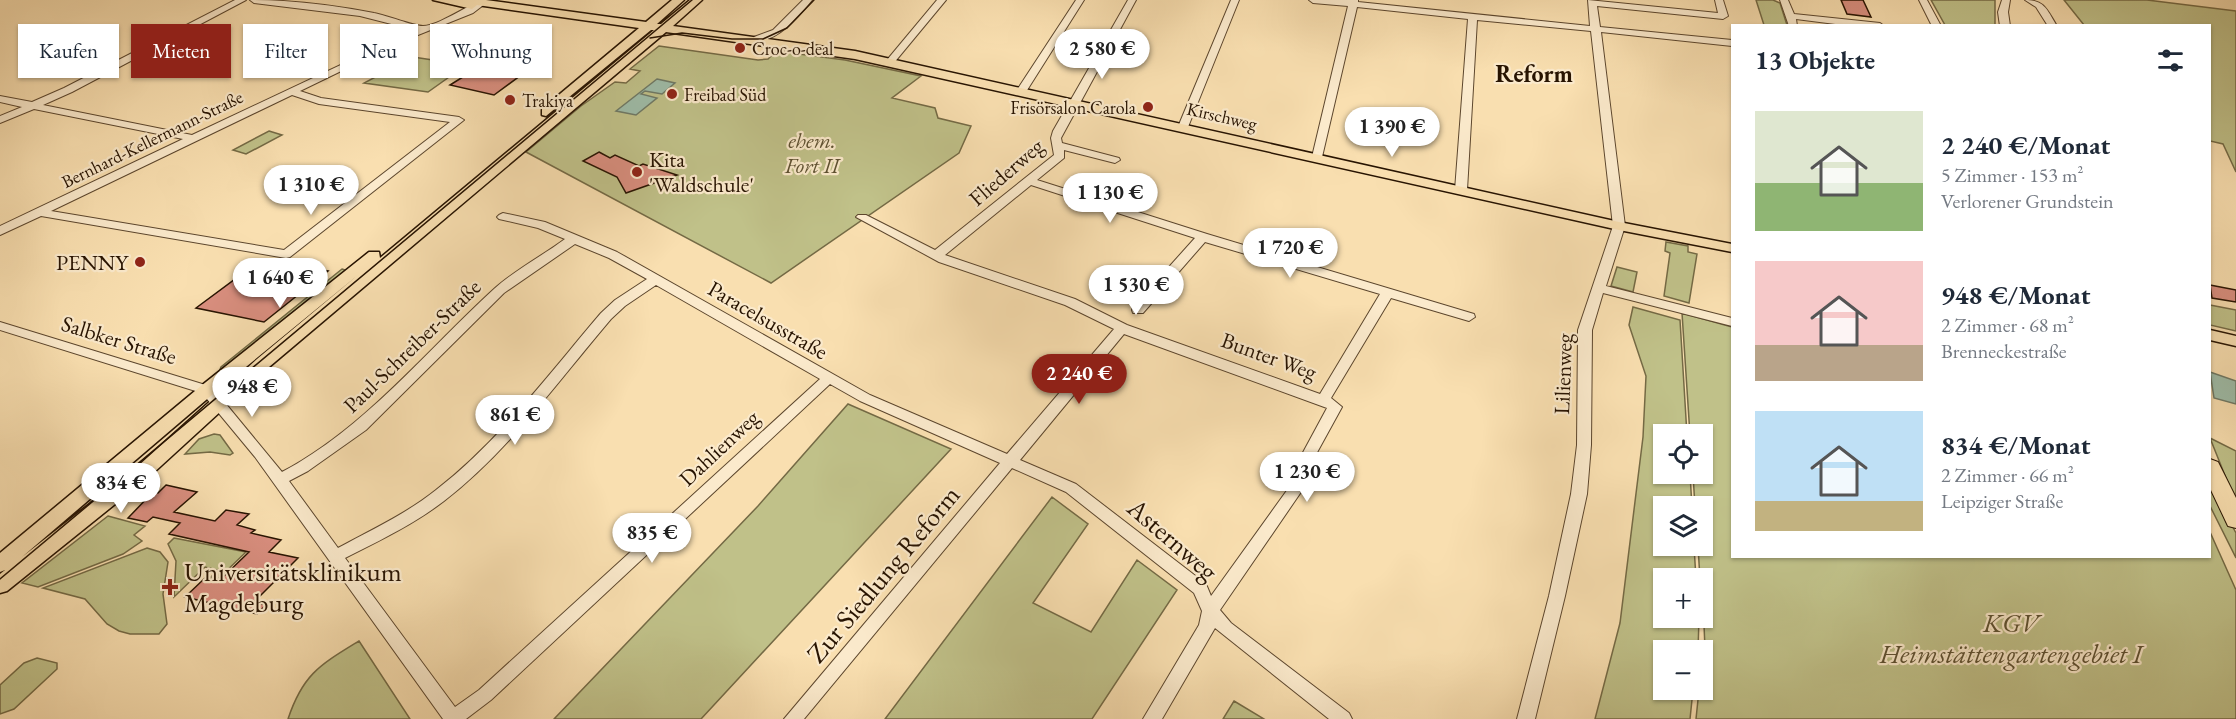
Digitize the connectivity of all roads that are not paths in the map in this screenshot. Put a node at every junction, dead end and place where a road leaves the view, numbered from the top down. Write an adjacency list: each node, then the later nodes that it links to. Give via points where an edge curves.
1 (242, 0): 41 (street)
2 (254, 0): 31 (street, via 339,9)
3 (438, 0): 21 (main road)
4 (463, 0): 21 (main road)
5 (679, 0): 30 (main road)
6 (697, 0): 32 (main road)
7 (808, 0): 34 (street, via 776,32)
8 (942, 0): 36 (street)
9 (1080, 0): 38 (street)
10 (1132, 0): 40 (street, Fliederweg)
11 (1235, 0): 43 (street)
12 (1313, 0): 20 (street)
13 (1719, 0): 22 (street, via 1723,16)
14 (1784, 0): 25 (street)
15 (1923, 0): 27 (street)
16 (2006, 0): 28 (street)
17 (2029, 0): 29 (street, via 2039,5)
18 (1592, 1): 22 (street); 33 (street, Lilienweg)
19 (499, 2): 21 (main road); 23 (main road)
20 (1354, 2): 24 (street); 46 (street)
21 (479, 5): 23 (main road); 31 (street, Bernhard-Kellermann-Straße)
22 (1662, 5)
23 (537, 12): 30 (main road, Kirschweg)
24 (1473, 16): 33 (street); 49 (street)
25 (1792, 21): 26 (street)
26 (1845, 24)
27 (1936, 24)
28 (2005, 24)
29 (2052, 24)
30 (647, 26): 32 (main road, Kirschweg); 70 (main road)
31 (423, 29): 37 (street, Bernhard-Kellermann-Straße)
32 (665, 29): 34 (main road, Kirschweg); 72 (main road)
33 (1597, 29): 35 (street); 53 (street, Lilienweg)
34 (757, 39): 36 (main road, Kirschweg)
35 (1731, 43)
36 (890, 62): 38 (main road, Kirschweg)
37 (290, 91): 44 (street, Bernhard-Kellermann-Straße); 50 (street, via 321,101 459,120 286,254)
38 (1020, 93): 40 (main road, Kirschweg)
39 (0, 99): 41 (street)
40 (1073, 104): 43 (main road, Kirschweg); 45 (street, Fliederweg, via 1057,133)
41 (30, 105): 42 (street); 44 (street)
42 (0, 120)
43 (1184, 127): 46 (main road, Kirschweg)
44 (193, 138): 50 (street, Bernhard-Kellermann-Straße)
45 (1058, 145): 47 (street); 48 (street, Fliederweg, via 1059,156)
46 (1317, 157): 49 (main road, Kirschweg)
47 (1114, 160)
48 (1029, 181): 55 (street); 58 (street, Fliederweg)
49 (1461, 190): 53 (main road, Kirschweg)
50 (38, 212): 54 (street, Bernhard-Kellermann-Straße)
51 (862, 217): 58 (street, Bunter Weg)
52 (504, 218): 56 (street, Paracelsusstraße, via 541,225)
53 (1619, 226): 57 (main road, Kirschweg); 60 (street, Lilienweg)
54 (0, 231)
55 (1203, 237): 61 (street); 62 (street)
56 (574, 239): 59 (street, Paracelsusstraße); 75 (street, Paul-Schreiber-Straße, via 500,290 361,426)
57 (1731, 248)
58 (937, 255): 66 (street, Bunter Weg, via 1070,302)
59 (656, 279): 69 (street, Paracelsusstraße); 77 (street, via 606,316 456,483 409,517)
60 (1598, 288): 64 (street); 85 (street, Lilienweg, via 1584,340 1584,445 1579,494)
61 (1387, 293): 63 (street); 71 (street)
62 (1138, 310)
63 (1469, 317)
64 (1731, 322)
65 (0, 326): 70 (street, Salbker Straße)
66 (1122, 328): 71 (street, Bunter Weg); 73 (street, Zur Siedlung Reform)
67 (2211, 335): 68 (main road)
68 (2236, 341)
69 (828, 379): 73 (street, Paracelsusstraße); 81 (street, Dahlienweg, via 484,695)
70 (207, 390): 72 (street, Salbker Straße); 78 (main road)
71 (1323, 400): 80 (street, Bunter Weg, via 1335,409 1310,452 1305,476)
72 (220, 403): 75 (street, Salbker Straße); 79 (main road, via 132,480)
73 (1011, 463): 80 (street, Asternweg, via 1073,490 1200,589); 82 (street, Zur Siedlung Reform)
74 (2211, 469): 76 (highway)
75 (278, 480): 77 (street, Salbker Straße)
76 (2235, 519)
77 (334, 557): 81 (street, Salbker Straße)
78 (0, 564)
79 (0, 585)
80 (1210, 611): 83 (street, via 1208,625); 84 (street, Asternweg, via 1226,628)
81 (453, 718)
82 (793, 719)
83 (1152, 719)
84 (1343, 719)
85 (1526, 719)

